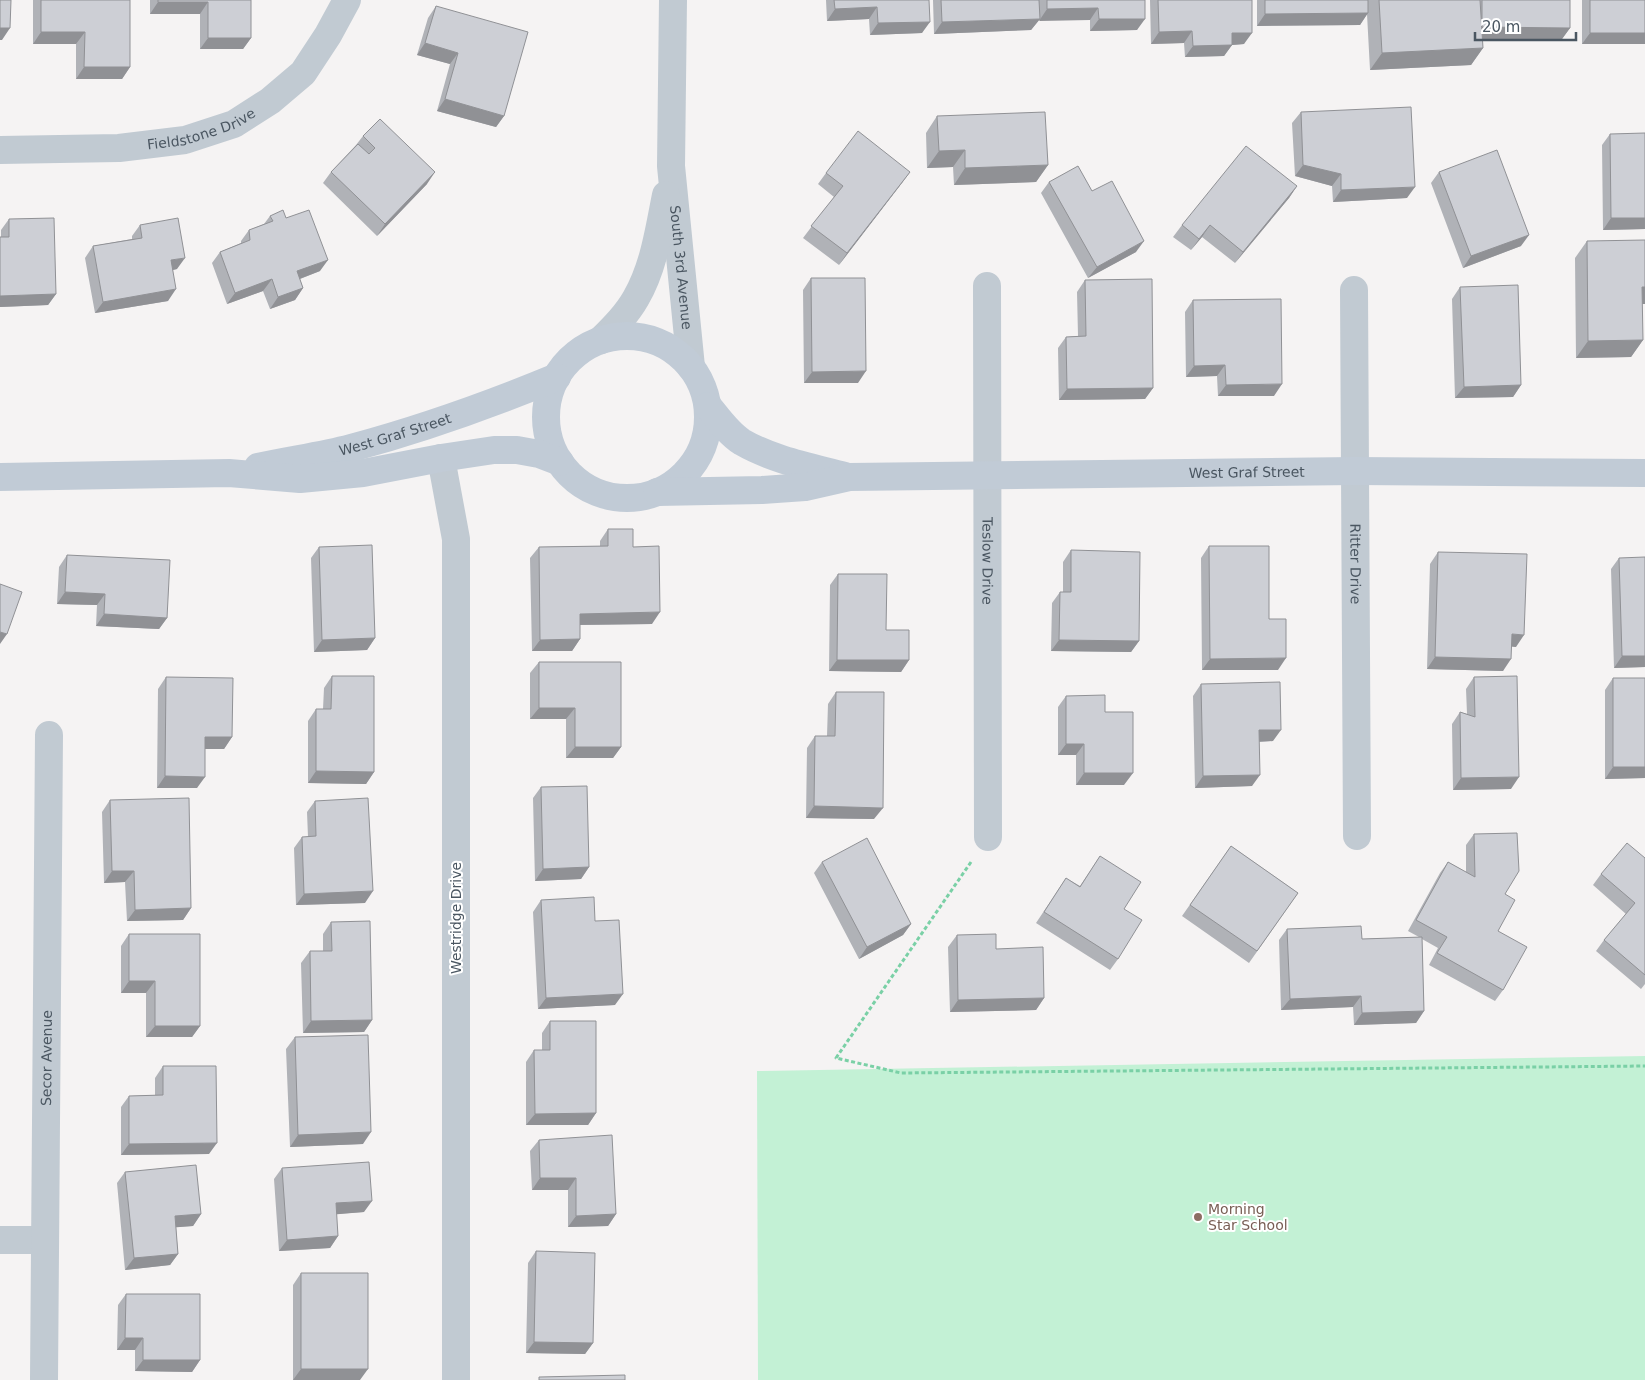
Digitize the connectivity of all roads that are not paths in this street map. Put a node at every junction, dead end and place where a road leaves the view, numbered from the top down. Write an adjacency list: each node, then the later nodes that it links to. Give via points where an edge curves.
1 (348, 0): 3 (street, Fieldstone Drive, via 303,73 270,101 234,124 185,140 119,148)
2 (673, 0): 4 (street, South 3rd Avenue)
3 (0, 150)
4 (671, 166): 7 (street, South 3rd Avenue, via 649,269 636,298 621,320); 8 (street, South 3rd Avenue)
5 (987, 286): 16 (street, Teslow Drive)
6 (1354, 290): 13 (street, Ritter Drive)
7 (601, 340): 8 (main road, via 641,337 677,353); 9 (main road, via 583,348)
8 (691, 367): 10 (main road, via 702,385)
9 (556, 377): 12 (main road, via 548,398 546,420 550,442); 15 (main road, West Graf Street, via 428,426 349,449)
10 (708, 406): 18 (main road, West Graf Street, via 742,441 768,454); 19 (main road, via 708,427 702,448 691,467 676,482)
11 (442, 458): 12 (main road, West Graf Street, via 517,450); 15 (main road, West Graf Street, via 363,474 300,479); 26 (street, Westridge Drive, via 456,539)
12 (560, 462): 19 (main road, via 575,479 614,497 636,497)
13 (1355, 471): 14 (main road, West Graf Street); 16 (main road, West Graf Street); 21 (street, Ritter Drive)
14 (1645, 473)
15 (230, 474): 17 (main road, West Graf Street)
16 (987, 476): 18 (main road, West Graf Street); 22 (street, Teslow Drive)
17 (0, 477)
18 (849, 477): 19 (main road, West Graf Street, via 796,488)
19 (657, 492)
20 (49, 735): 24 (street, Secor Avenue)
21 (1357, 836)
22 (988, 837)
23 (0, 1240): 24 (street)
24 (44, 1240): 25 (street, Secor Avenue)
25 (44, 1380)
26 (456, 1380)

